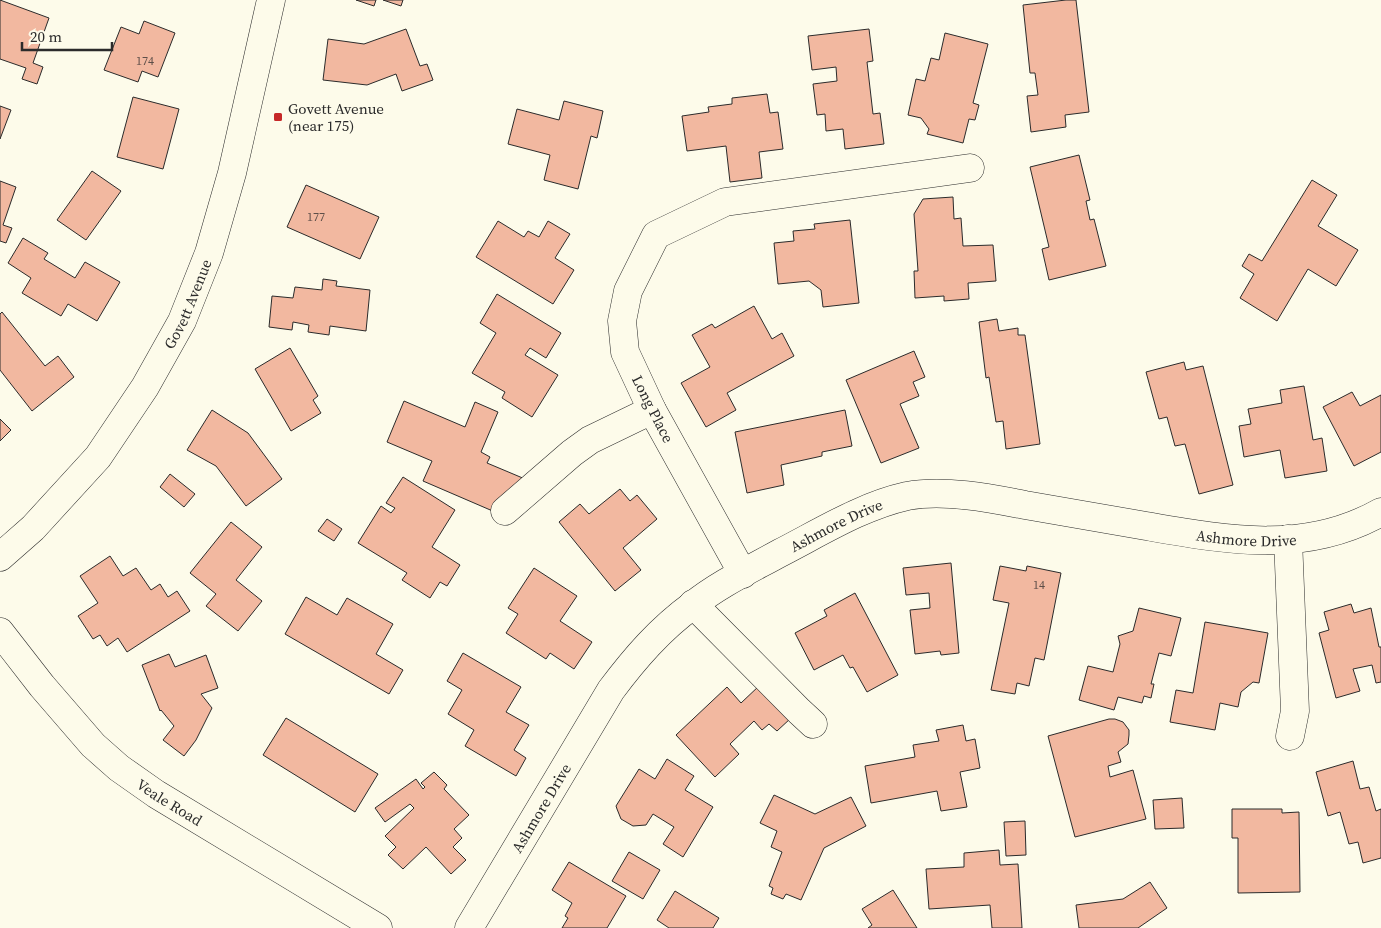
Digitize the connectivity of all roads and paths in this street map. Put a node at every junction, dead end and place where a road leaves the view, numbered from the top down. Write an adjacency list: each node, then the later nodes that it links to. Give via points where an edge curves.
1 (271, 0): 7 (street, Govett Avenue, via 232,173 209,253 182,321 145,387 98,457 33,528)
2 (970, 168): 3 (street, Long Place, via 725,202 656,235 628,291 622,321 625,352)
3 (652, 410): 4 (street, via 590,440); 8 (street, Long Place)
4 (505, 511)
5 (1381, 512): 6 (street, Ashmore Drive, via 1333,533)
6 (1288, 539): 8 (street, Ashmore Drive, via 1253,542 1215,538 995,499 948,494 908,496 847,517); 12 (street, via 1294,712)
7 (0, 557)
8 (742, 574): 9 (street, Ashmore Drive)
9 (694, 604): 11 (street); 14 (street, Ashmore Drive, via 644,648 611,690)
10 (0, 632): 13 (street, Veale Road, via 87,738 119,768 188,814)
11 (813, 724)
12 (1290, 736)
13 (378, 928)
14 (469, 928)

